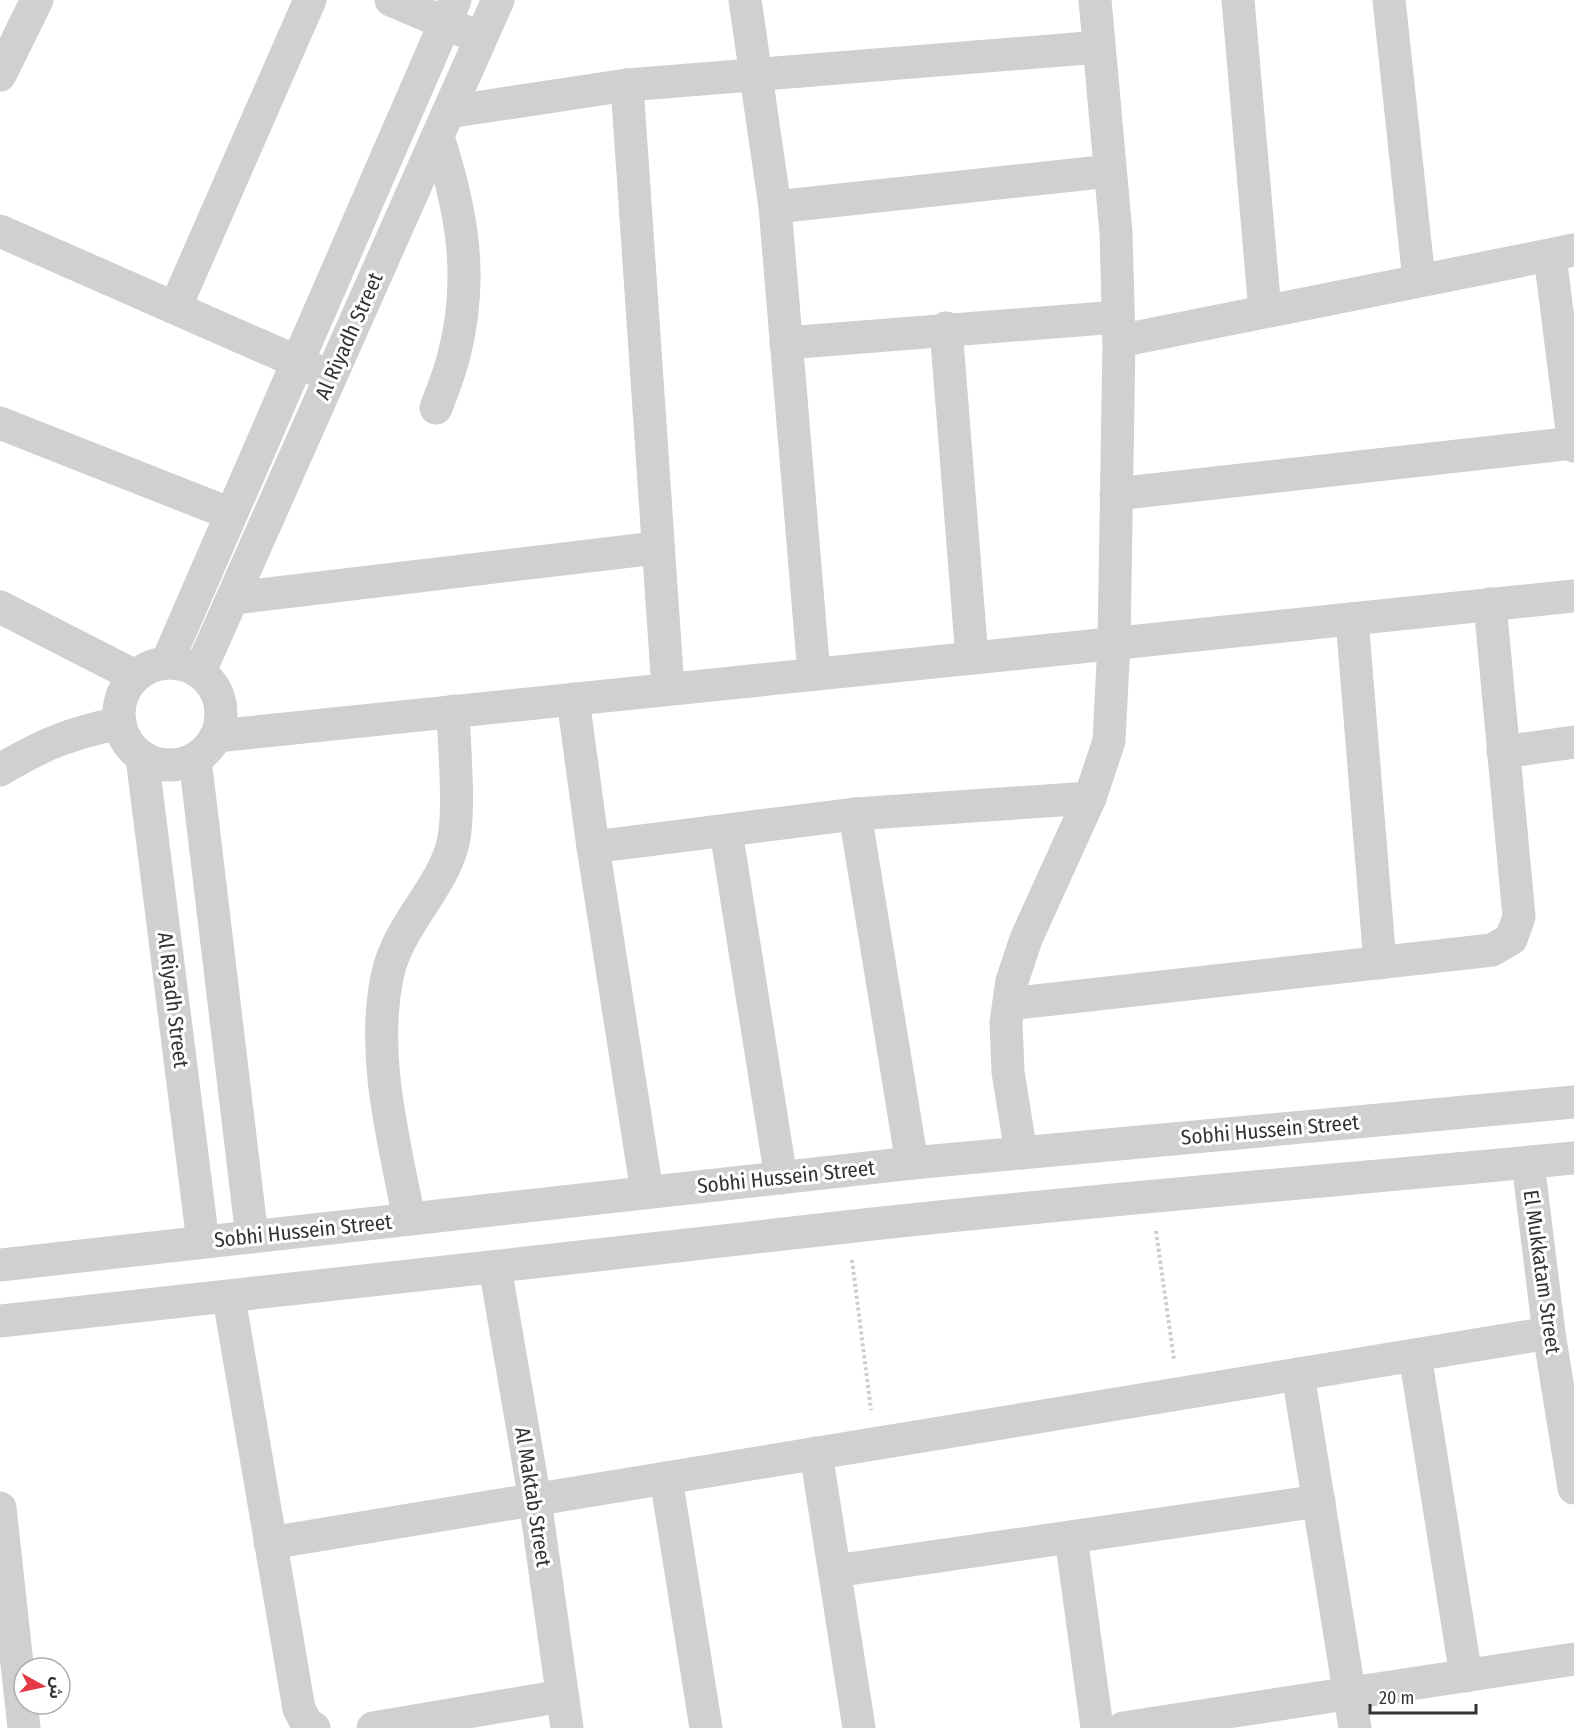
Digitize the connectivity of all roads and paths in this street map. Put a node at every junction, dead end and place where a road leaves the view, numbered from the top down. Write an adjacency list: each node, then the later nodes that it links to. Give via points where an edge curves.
1 (37, 0): 13 (street)
2 (310, 0): 21 (street)
3 (391, 0): 9 (street)
4 (498, 0): 10 (street, Al Riyadh Street)
5 (745, 0): 12 (street)
6 (1095, 0): 11 (street)
7 (1238, 0): 22 (street)
8 (1389, 0): 20 (street)
9 (450, 11): 10 (street); 26 (street, Al Riyadh Street)
10 (481, 38): 15 (street, Al Riyadh Street)
11 (1099, 47): 12 (street); 16 (street)
12 (756, 73): 14 (street); 17 (street)
13 (0, 75)
14 (627, 86): 15 (street); 33 (street)
15 (443, 124): 27 (street, Al Riyadh Street); 28 (street, via 462,234 464,300 454,355)
16 (1110, 171): 17 (street); 24 (street)
17 (775, 207): 25 (street)
18 (0, 231): 21 (street)
19 (1562, 253): 20 (street); 30 (street)
20 (1419, 280): 22 (street)
21 (175, 308): 26 (street)
22 (1265, 311): 24 (street)
23 (946, 328): 24 (street); 25 (street); 40 (street)
24 (1118, 329): 31 (street)
25 (786, 343): 43 (street)
26 (297, 362): 27 (street); 32 (street, Al Riyadh Street)
27 (331, 377): 35 (street, Al Riyadh Street)
28 (436, 408)
29 (0, 423): 32 (street)
30 (1574, 444): 31 (street)
31 (1116, 494): 39 (street)
32 (231, 514): 41 (street, Al Riyadh Street)
33 (656, 548): 35 (street); 45 (street)
34 (1574, 596): 36 (street)
35 (233, 598): 42 (street, Al Riyadh Street)
36 (1490, 604): 38 (street); 51 (street)
37 (0, 607): 44 (street)
38 (1352, 619): 39 (street); 58 (street)
39 (1114, 643): 40 (street); 54 (street, via 1109,741)
40 (972, 658): 43 (street)
41 (167, 662): 42 (street); 44 (street, via 150,666)
42 (201, 671): 50 (street, via 213,684 222,718)
43 (814, 674): 45 (street)
44 (135, 676): 48 (street, via 125,690)
45 (668, 689): 46 (street)
46 (573, 699): 47 (street); 57 (street)
47 (453, 711): 50 (street); 68 (street, via 452,848 401,936 387,976 384,1091)
48 (120, 723): 52 (street, via 124,736); 53 (street, via 79,731 42,745)
49 (1574, 742): 51 (street)
50 (206, 747): 52 (street, via 178,765 159,764); 70 (street)
51 (1503, 752): 58 (street, via 1519,917 1511,939 1492,950)
52 (142, 757): 71 (street, Al Riyadh Street)
53 (0, 770)
54 (1090, 798): 55 (street); 59 (street, via 1026,939)
55 (855, 814): 56 (street); 63 (street)
56 (726, 831): 57 (street); 65 (street)
57 (593, 847): 66 (street)
58 (1380, 963): 59 (street)
59 (1009, 1004): 61 (street, via 1008,1071)
60 (1574, 1102): 61 (street, Sobhi Hussein Street)
61 (1021, 1154): 63 (street, Sobhi Hussein Street)
62 (1574, 1158): 64 (street)
63 (912, 1163): 65 (street, Sobhi Hussein Street)
64 (1528, 1163): 67 (street); 76 (street, El Mukkatam Street)
65 (781, 1178): 66 (street, Sobhi Hussein Street)
66 (647, 1192): 68 (street, Sobhi Hussein Street)
67 (1151, 1196): 69 (street); 79 (path)
68 (408, 1219): 70 (street, Sobhi Hussein Street)
69 (848, 1227): 73 (street); 80 (path)
70 (252, 1237): 71 (street, Sobhi Hussein Street)
71 (203, 1242): 72 (street, Sobhi Hussein Street)
72 (0, 1265)
73 (495, 1267): 74 (street); 84 (street, Al Maktab Street)
74 (229, 1298): 75 (street); 88 (street)
75 (0, 1321)
76 (1550, 1333): 77 (street); 83 (street, El Mukkatam Street)
77 (1415, 1355): 78 (street); 91 (street)
78 (1298, 1374): 79 (street); 85 (street)
79 (1179, 1394): 80 (street)
80 (875, 1444): 81 (street)
81 (816, 1454): 82 (street); 89 (street)
82 (666, 1478): 84 (street); 98 (street)
83 (1574, 1488)
84 (535, 1500): 88 (street); 93 (street, Al Maktab Street)
85 (1318, 1501): 87 (street); 92 (street)
86 (0, 1508): 95 (street)
87 (1071, 1537): 89 (street); 100 (street)
88 (270, 1543): 94 (street)
89 (835, 1571): 99 (street)
90 (1574, 1659): 91 (street)
91 (1466, 1676): 92 (street)
92 (1349, 1694): 101 (street); 102 (street)
93 (562, 1696): 96 (street); 97 (street, Al Maktab Street)
94 (301, 1727)
95 (24, 1728)
96 (373, 1728)
97 (567, 1728)
98 (706, 1728)
99 (859, 1728)
100 (1097, 1728)
101 (1124, 1728)
102 (1354, 1728)

